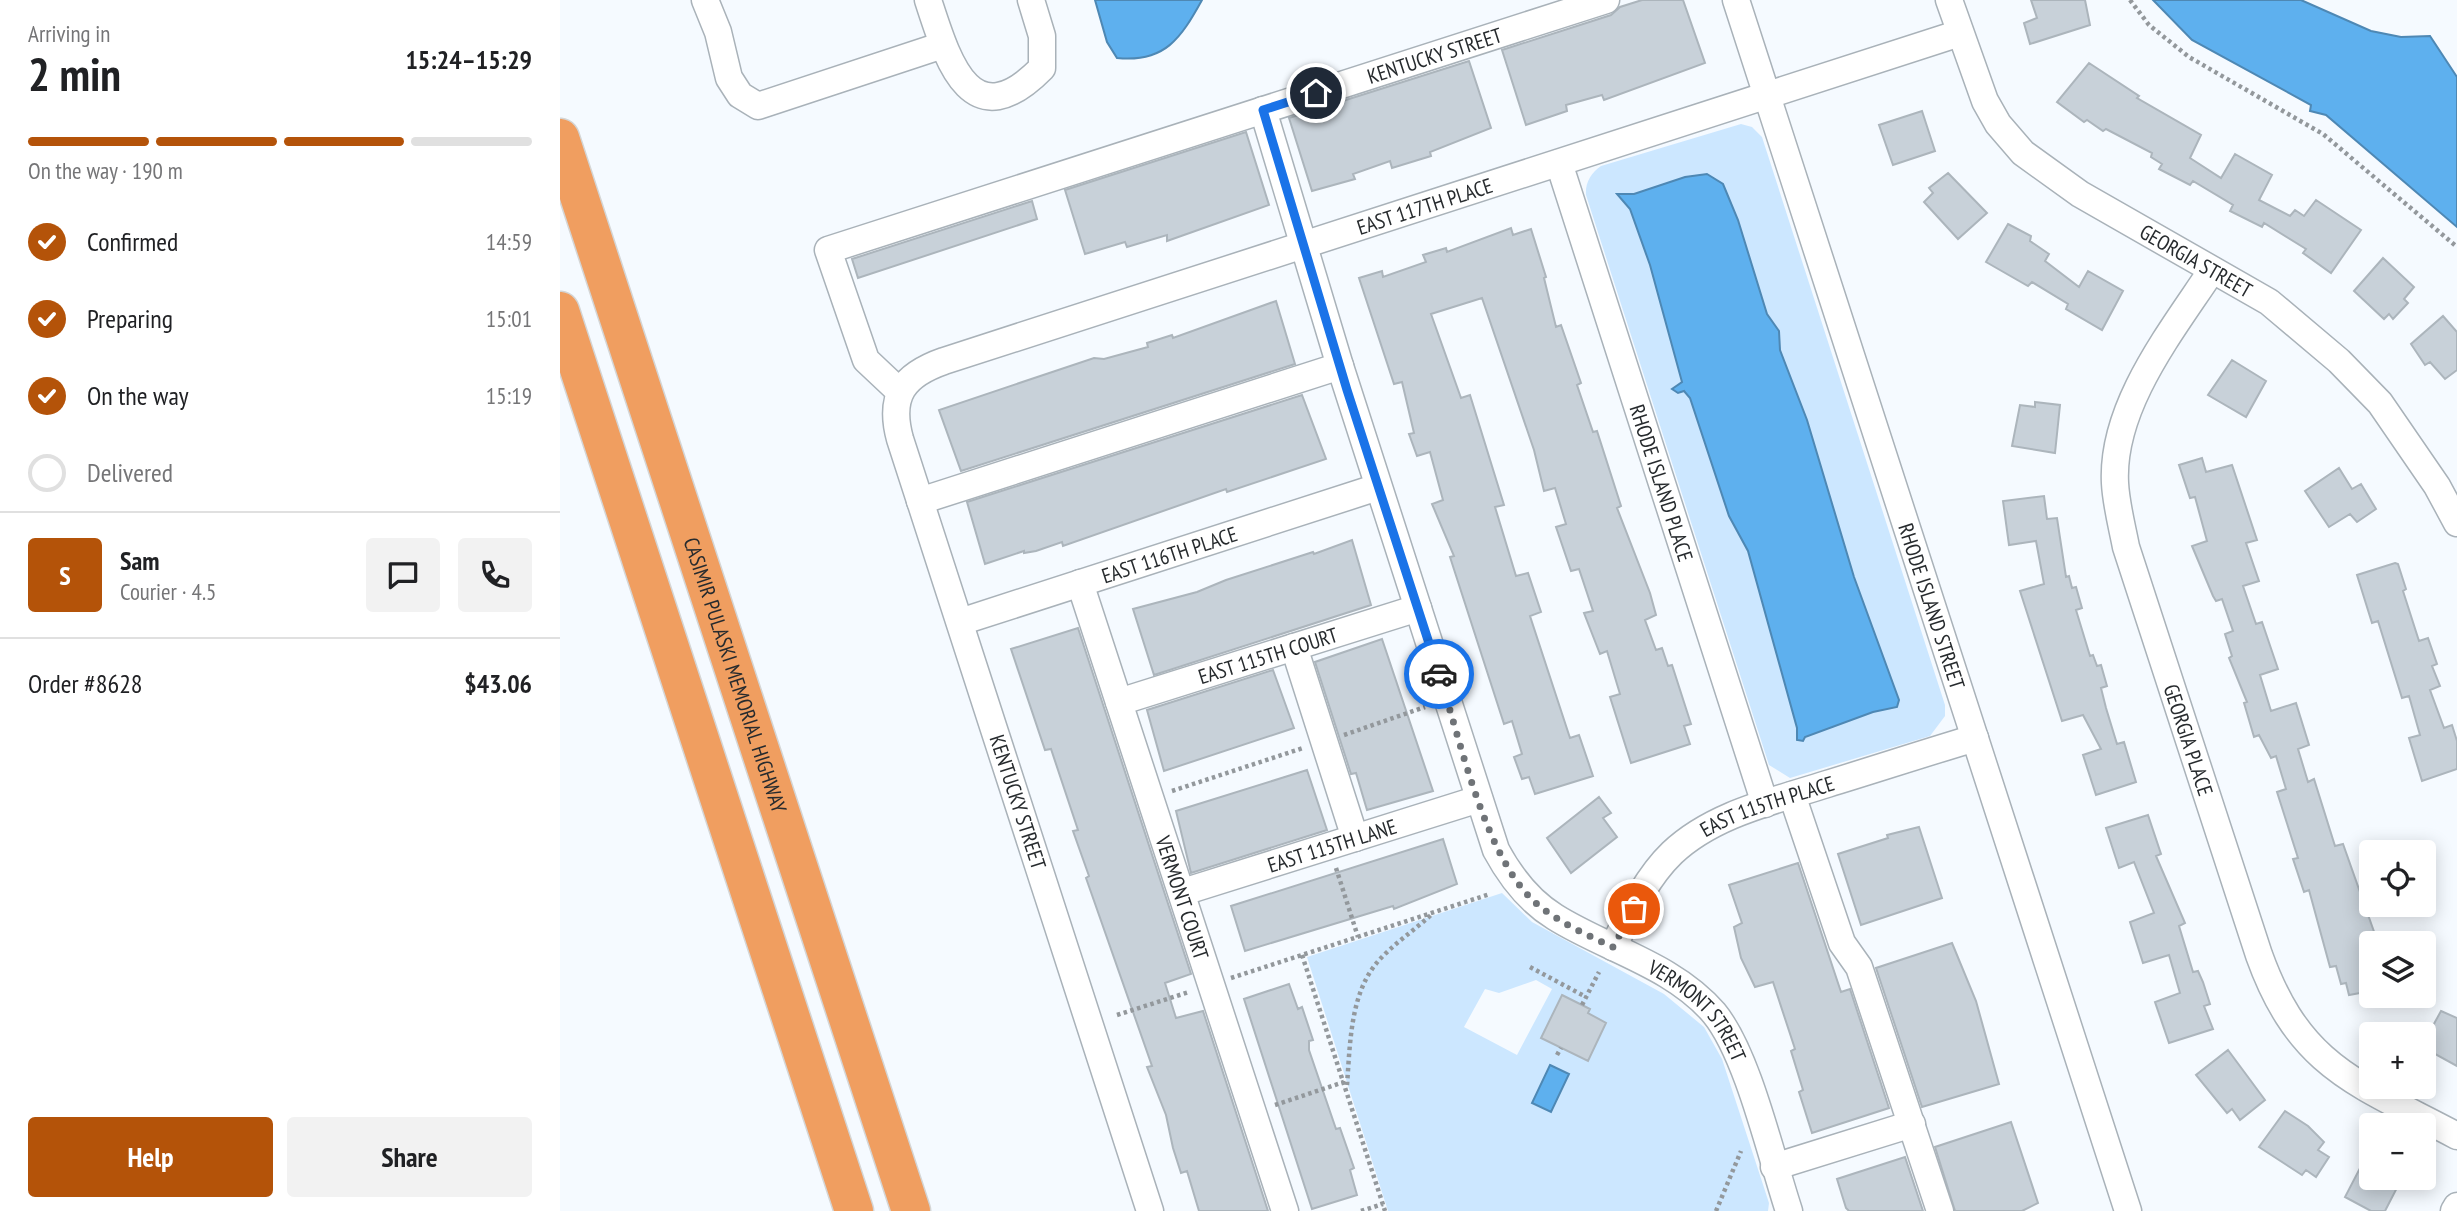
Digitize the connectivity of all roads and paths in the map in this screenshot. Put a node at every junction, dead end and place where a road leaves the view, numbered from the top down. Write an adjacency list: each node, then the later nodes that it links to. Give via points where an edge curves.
1 (705, 0): 9 (street, via 729,78 740,95 758,106)
2 (928, 0): 9 (street)
3 (1031, 0): 9 (street, via 1042,36 1042,68 1011,92 986,95 973,90 959,79)
4 (1606, 0): 11 (street, KENTUCKY STREET)
5 (1736, 0): 10 (street, RHODE ISLAND STREET)
6 (1949, 0): 8 (street, GEORGIA STREET)
7 (2130, 0): 15 (path, via 2149,25 2189,57 2323,134)
8 (1960, 33): 10 (street, EAST 117TH PLACE); 16 (street, GEORGIA STREET, via 1985,101 2023,153 2080,194)
9 (943, 45)
10 (1767, 95): 13 (street, EAST 117TH PLACE); 28 (street, RHODE ISLAND STREET)
11 (1263, 110): 14 (street, VERMONT STREET); 19 (street, KENTUCKY STREET, via 828,250 866,360)
12 (560, 138): 58 (highway, CASIMIR PULASKI MEMORIAL HIGHWAY)
13 (1559, 163): 14 (street, EAST 117TH PLACE); 31 (street, RHODE ISLAND PLACE)
14 (1303, 245): 18 (street, VERMONT STREET); 19 (street, EAST 117TH PLACE, via 923,368)
15 (2457, 247)
16 (2212, 270): 22 (street, GEORGIA STREET, via 2269,302 2380,402); 52 (street, GEORGIA PLACE, via 2133,398 2115,482 2126,547 2259,955 2283,1010 2316,1053 2348,1079)
17 (560, 311): 57 (highway)
18 (1340, 366): 20 (street, VERMONT STREET); 21 (street)
19 (900, 392): 21 (street, KENTUCKY STREET, via 896,425)
20 (1378, 487): 23 (street, EAST 116TH PLACE); 24 (street, VERMONT STREET)
21 (920, 501): 25 (street, KENTUCKY STREET)
22 (2457, 523)
23 (1080, 583): 25 (street, EAST 116TH PLACE); 27 (street, VERMONT COURT)
24 (1418, 608): 26 (street, EAST 115TH COURT); 30 (street, VERMONT STREET)
25 (960, 622): 59 (street, KENTUCKY STREET)
26 (1294, 647): 27 (street, EAST 115TH COURT); 32 (street)
27 (1119, 702): 34 (street, VERMONT COURT)
28 (1975, 738): 29 (street, EAST 115TH PLACE); 66 (street, RHODE ISLAND STREET)
29 (1792, 795): 31 (street, EAST 115TH PLACE); 51 (street, via 1842,943 1859,967)
30 (1479, 799): 32 (street, EAST 115TH LANE); 38 (street, VERMONT STREET, via 1496,850 1521,888 1554,917)
31 (1765, 804): 38 (street, EAST 115TH PLACE, via 1722,819 1671,854 1649,881)
32 (1355, 838): 33 (street, EAST 115TH LANE)
33 (1329, 847): 34 (street, EAST 115TH LANE); 37 (path)
34 (1183, 892): 42 (street, VERMONT COURT)
35 (1490, 894): 36 (path)
36 (1435, 912): 37 (path); 49 (path, via 1376,964 1366,980 1353,1024)
37 (1358, 937): 39 (path)
38 (1613, 947): 54 (street, VERMONT STREET, via 1681,984 1714,1013 1736,1048)
39 (1302, 955): 42 (path); 48 (path)
40 (1530, 967): 43 (path)
41 (1599, 972): 43 (path)
42 (1211, 985): 45 (path); 50 (street, VERMONT COURT)
43 (1586, 997): 44 (path)
44 (1582, 1005)
45 (1117, 1015)
46 (1561, 1048): 47 (path)
47 (1557, 1055)
48 (1344, 1082): 49 (path); 50 (path)
49 (1346, 1090): 55 (path)
50 (1253, 1112): 60 (street, VERMONT COURT)
51 (1912, 1124): 54 (street); 65 (street)
52 (2457, 1136)
53 (1741, 1151): 63 (path)
54 (1774, 1167): 64 (street, VERMONT STREET)
55 (1382, 1204): 61 (path); 62 (path)
56 (2457, 1206): 67 (street)
57 (854, 1211)
58 (911, 1211)
59 (1150, 1211)
60 (1285, 1211)
61 (1361, 1211)
62 (1385, 1211)
63 (1716, 1211)
64 (1789, 1211)
65 (1940, 1211)
66 (2128, 1211)
67 (2454, 1211)

